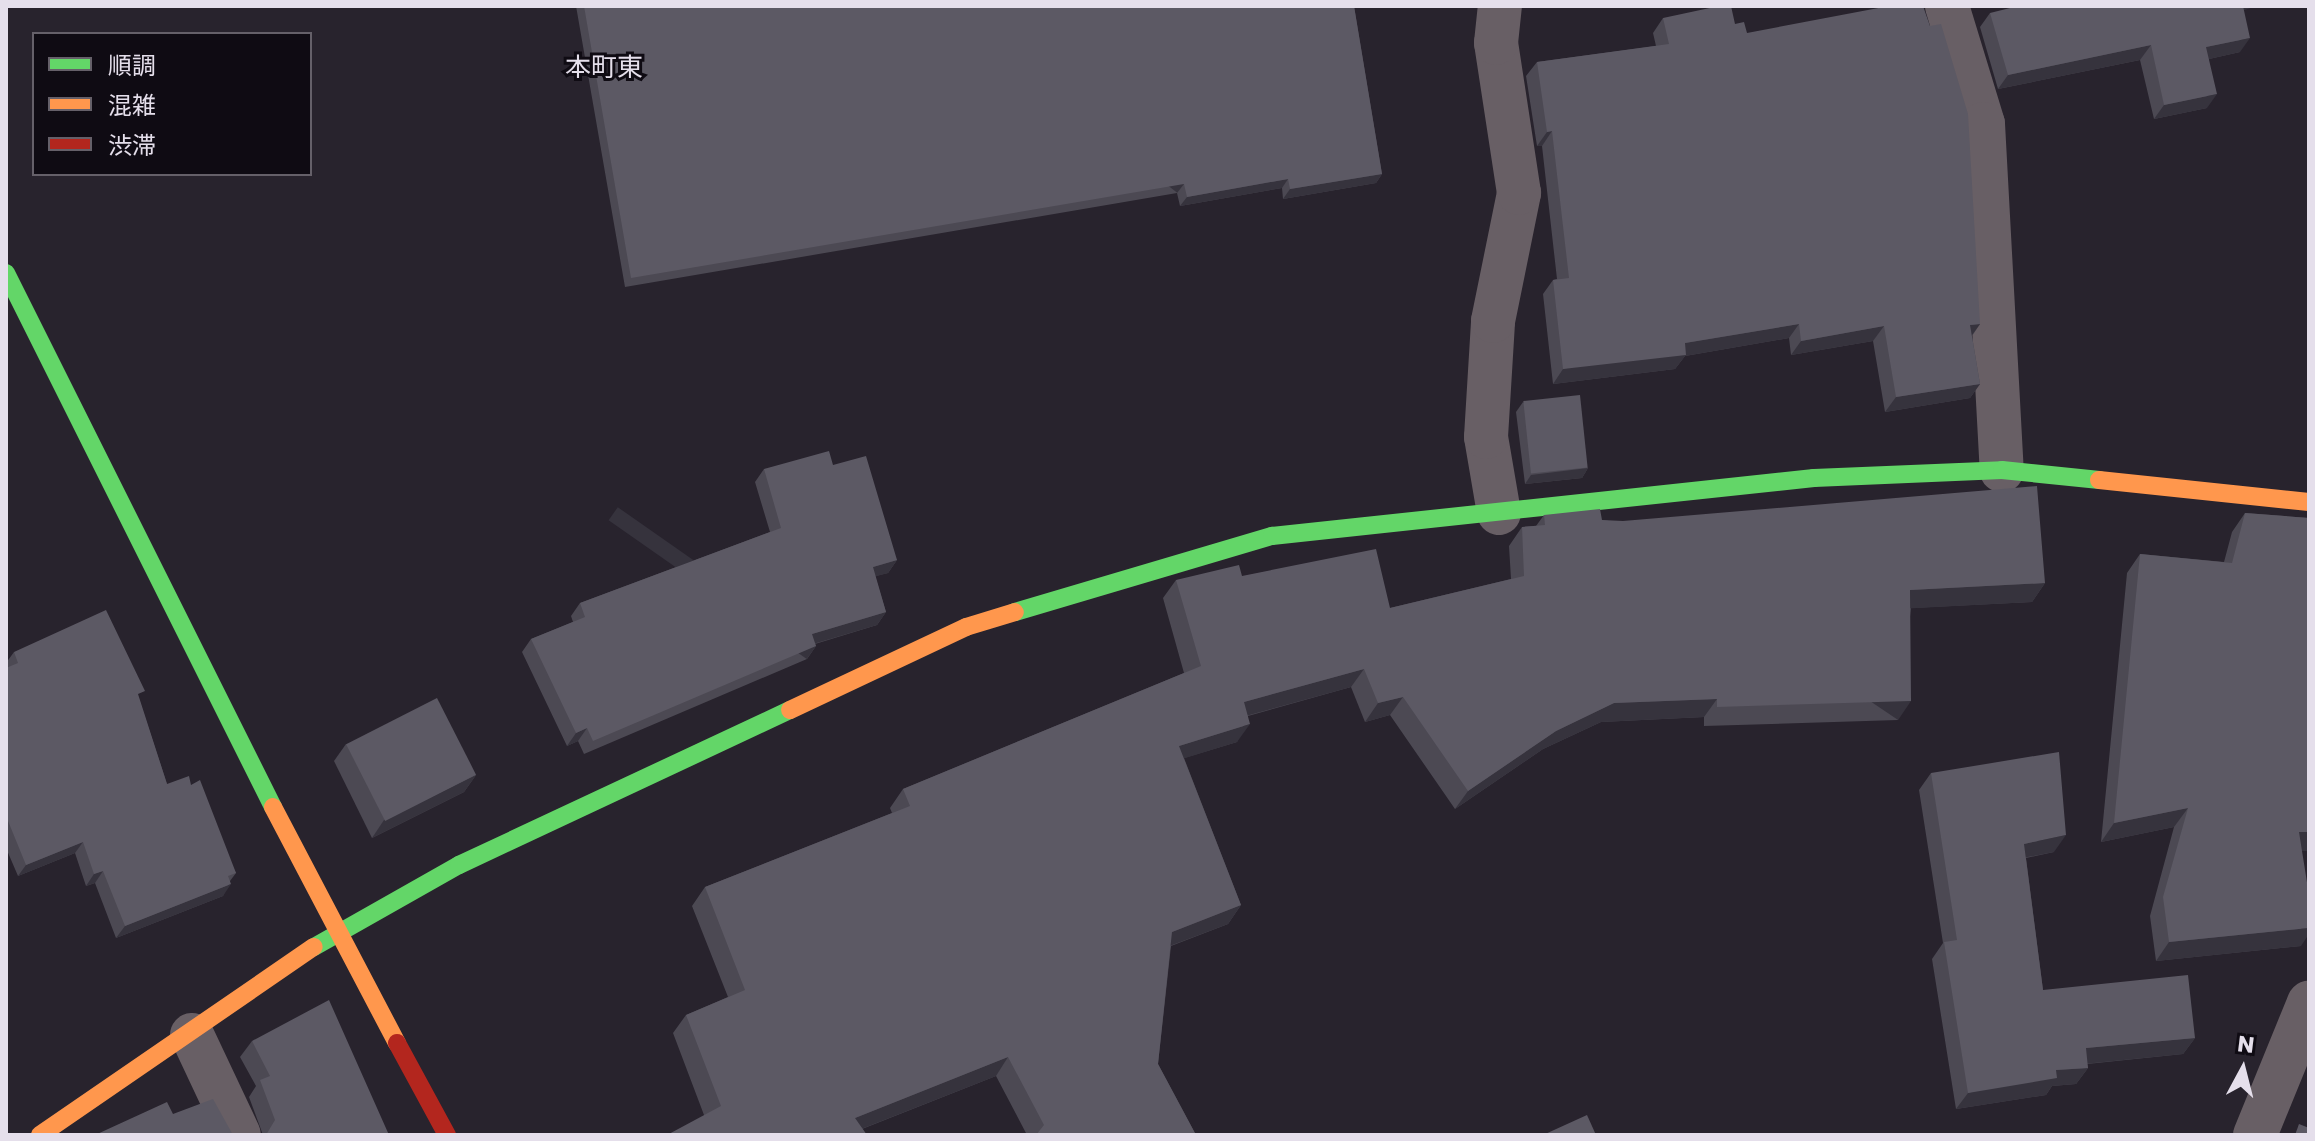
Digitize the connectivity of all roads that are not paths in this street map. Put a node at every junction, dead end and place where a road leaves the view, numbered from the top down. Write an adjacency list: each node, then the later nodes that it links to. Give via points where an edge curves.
1 (1500, 6): 6 (street, via 1496,43 1519,193 1493,321 1486,437)
2 (1947, 6): 4 (street, via 1983,124)
3 (6, 273): 7 (street)
4 (2002, 470): 5 (street); 6 (street, via 1814,478)
5 (2309, 502)
6 (1499, 513): 7 (street, via 1272,536 966,627 472,858)
7 (336, 932): 9 (street); 12 (street)
8 (2309, 1003): 13 (street)
9 (192, 1035): 10 (street); 11 (street)
10 (40, 1135)
11 (239, 1135)
12 (447, 1135)
13 (2255, 1135)

